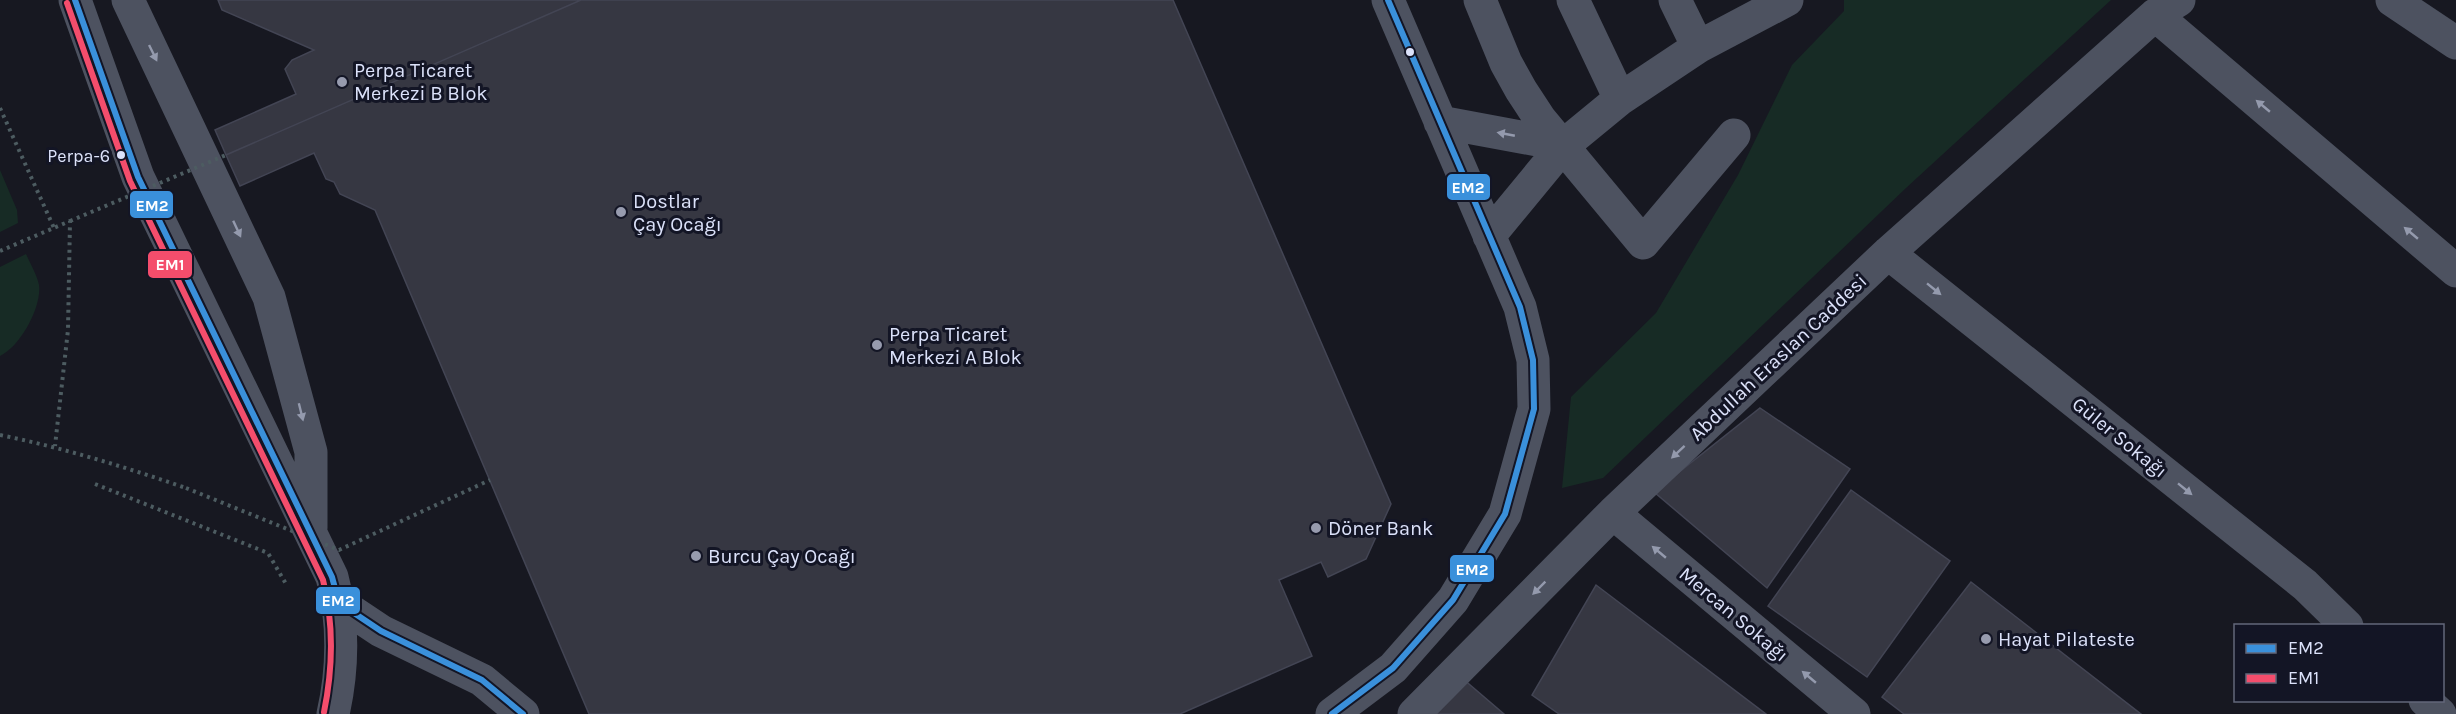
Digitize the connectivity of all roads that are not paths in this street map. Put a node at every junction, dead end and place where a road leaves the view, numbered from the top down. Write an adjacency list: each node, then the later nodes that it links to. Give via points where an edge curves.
1 (75, 0): 20 (street, via 138,177)
2 (128, 0): 20 (street, one-way to 20, via 269,297 311,452)
3 (1388, 0): 13 (street)
4 (1480, 0): 15 (street, via 1521,90)
5 (1573, 0): 12 (street)
6 (1675, 0): 11 (street)
7 (1787, 0): 11 (street)
8 (2392, 0): 10 (street)
9 (2166, 5): 17 (street, Abdullah Eraslan Caddesi); 18 (street, one-way to 9)
10 (2456, 43)
11 (1698, 47): 12 (street)
12 (1620, 99): 15 (street)
13 (1440, 122): 15 (street, one-way to 13); 16 (street)
14 (1734, 135): 15 (street, via 1643,243)
15 (1564, 145): 16 (street)
16 (1489, 236): 26 (street, via 1520,307 1533,360 1534,409 1505,514 1453,600 1393,668)
17 (1888, 253): 19 (street, Abdullah Eraslan Caddesi, one-way to 19); 22 (street, Güler Sokağı, one-way to 22, via 2305,585)
18 (2456, 271)
19 (1613, 513): 27 (street, Abdullah Eraslan Caddesi, one-way to 27); 28 (street, Mercan Sokağı, one-way to 19)
20 (311, 535): 21 (street, via 332,577)
21 (339, 603): 24 (street, via 340,678); 25 (street, via 381,631 482,680)
22 (2345, 624)
23 (2428, 702): 29 (street)
24 (333, 714)
25 (523, 714)
26 (1332, 714)
27 (1414, 714)
28 (1854, 714)
29 (2440, 714)

